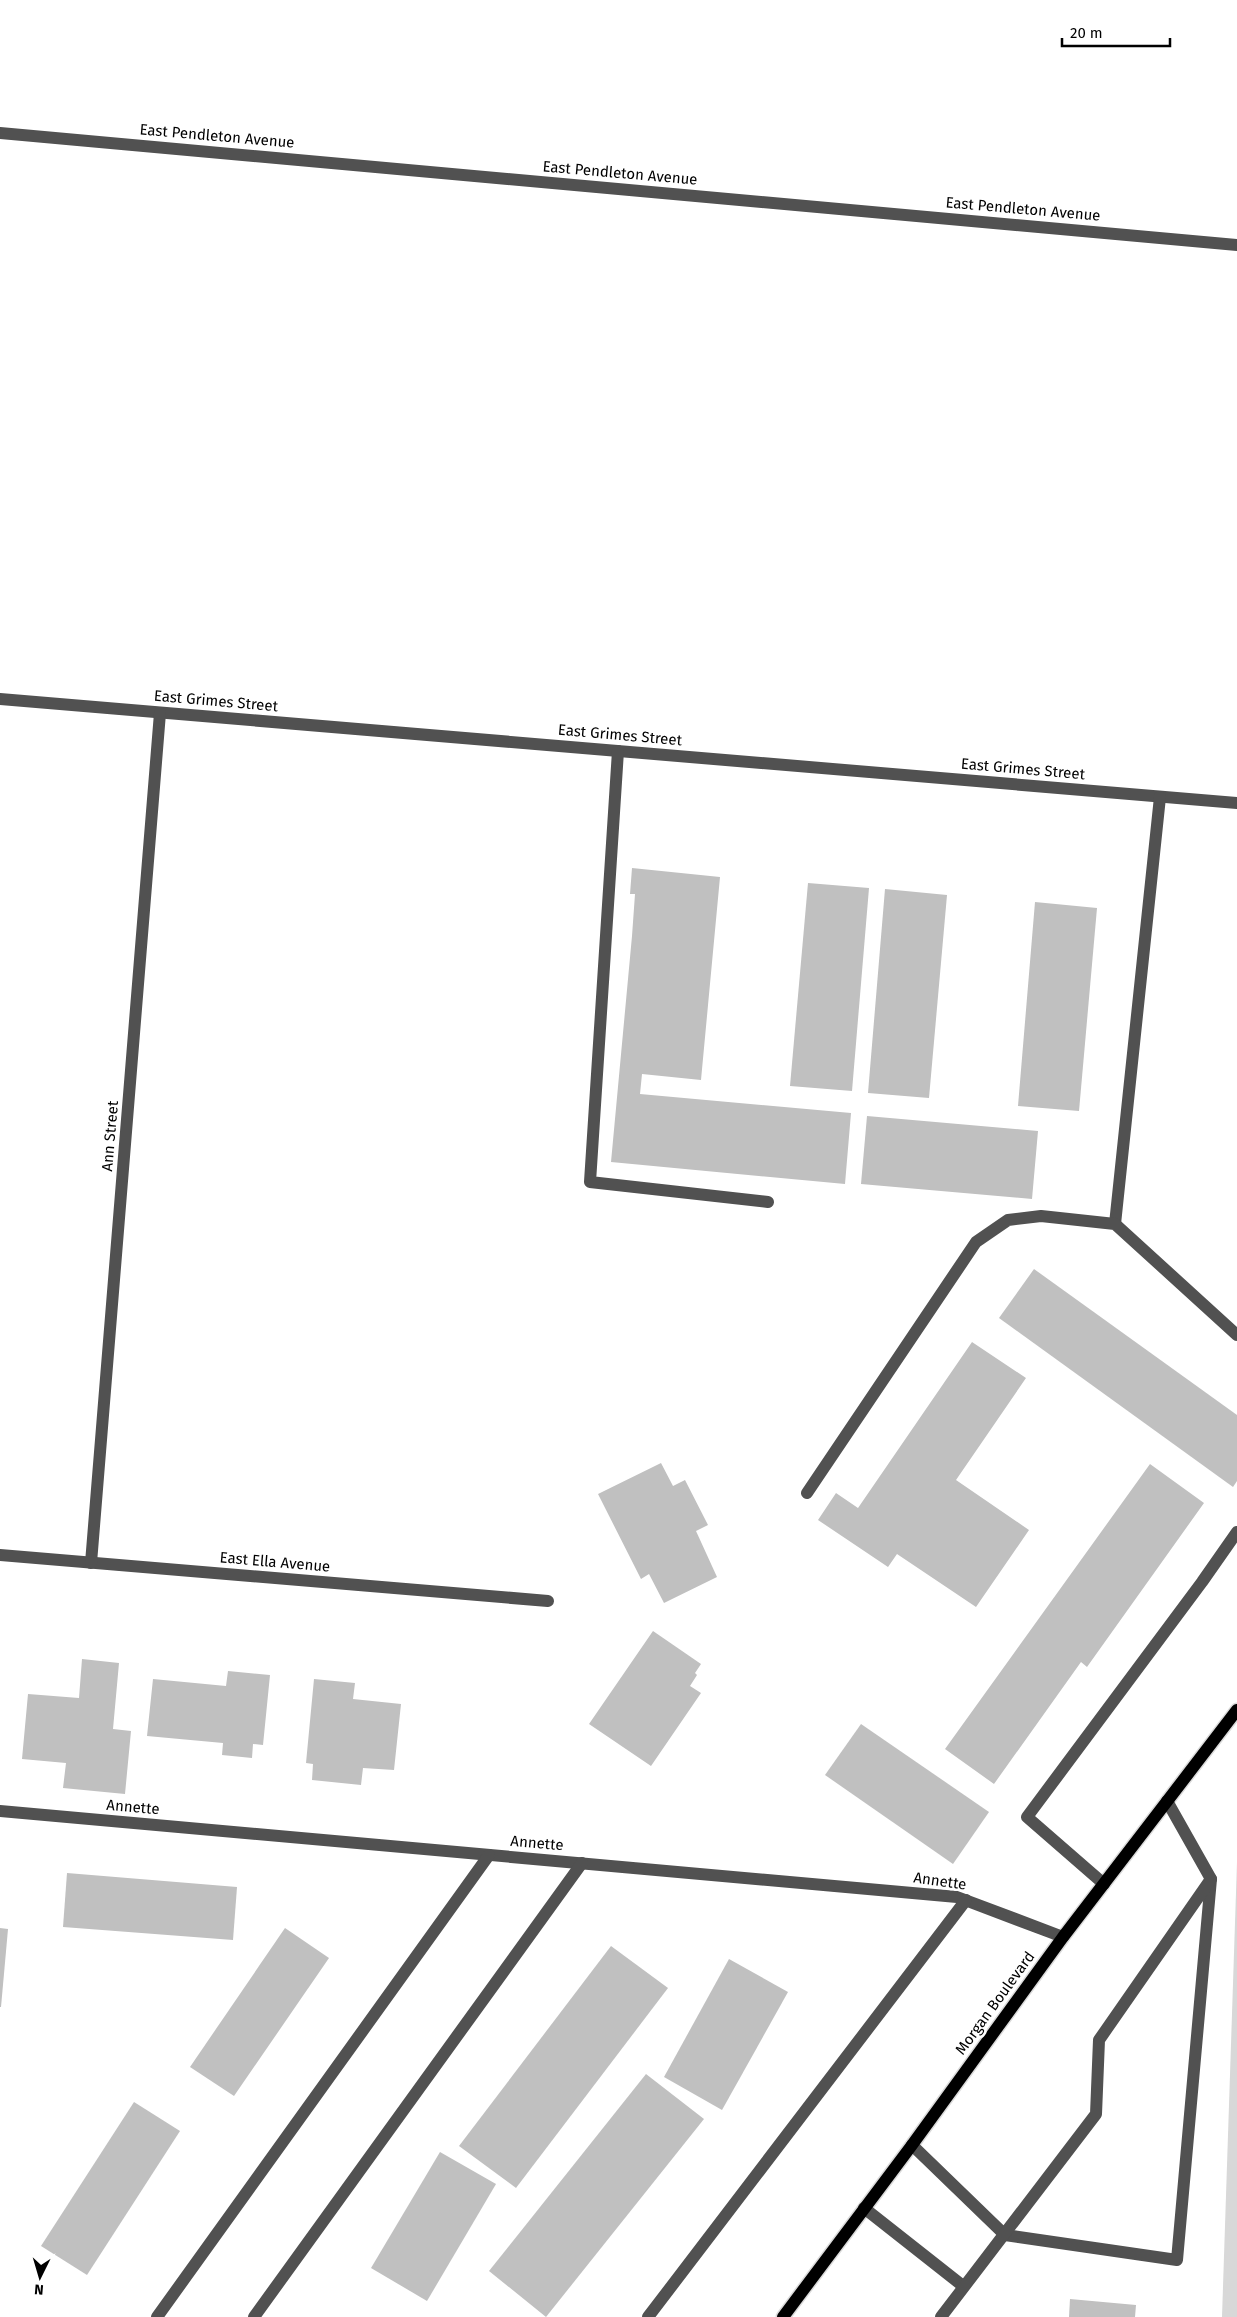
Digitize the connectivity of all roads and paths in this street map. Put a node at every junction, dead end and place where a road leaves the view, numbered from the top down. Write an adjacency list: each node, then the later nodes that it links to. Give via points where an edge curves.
1 (0, 132): 2 (street, East Pendleton Avenue)
2 (1237, 245)
3 (0, 700): 4 (street, East Grimes Street)
4 (160, 713): 5 (street, East Grimes Street); 14 (street, Ann Street)
5 (618, 752): 6 (street, East Grimes Street); 8 (street, via 590,1182)
6 (1160, 797): 7 (street, East Grimes Street); 9 (street)
7 (1237, 803)
8 (768, 1202)
9 (1115, 1224): 10 (street); 11 (street, via 1041,1216 1008,1220 976,1242)
10 (1237, 1335)
11 (807, 1494)
12 (1237, 1532): 22 (street, via 1027,1817)
13 (0, 1555): 14 (street, East Ella Avenue)
14 (91, 1563): 15 (street, East Ella Avenue)
15 (548, 1601)
16 (1237, 1710): 17 (main road, Morgan Boulevard)
17 (1168, 1801): 21 (street); 22 (main road, Morgan Boulevard)
18 (0, 1811): 19 (street, Annette)
19 (489, 1855): 20 (street, Annette); 29 (street)
20 (582, 1863): 23 (street, Annette, via 958,1896); 30 (street)
21 (1211, 1879): 27 (street, via 1099,2040 1096,2114); 27 (street, via 1177,2260)
22 (1104, 1884): 24 (main road, Morgan Boulevard)
23 (966, 1900): 24 (street, Annette); 31 (street)
24 (1063, 1937): 25 (main road, Morgan Boulevard)
25 (912, 2145): 26 (main road, Morgan Boulevard); 27 (street)
26 (864, 2208): 28 (street); 32 (main road, Morgan Boulevard)
27 (1005, 2235): 28 (street)
28 (963, 2286): 33 (street)
29 (157, 2317)
30 (254, 2317)
31 (648, 2317)
32 (783, 2317)
33 (941, 2317)

